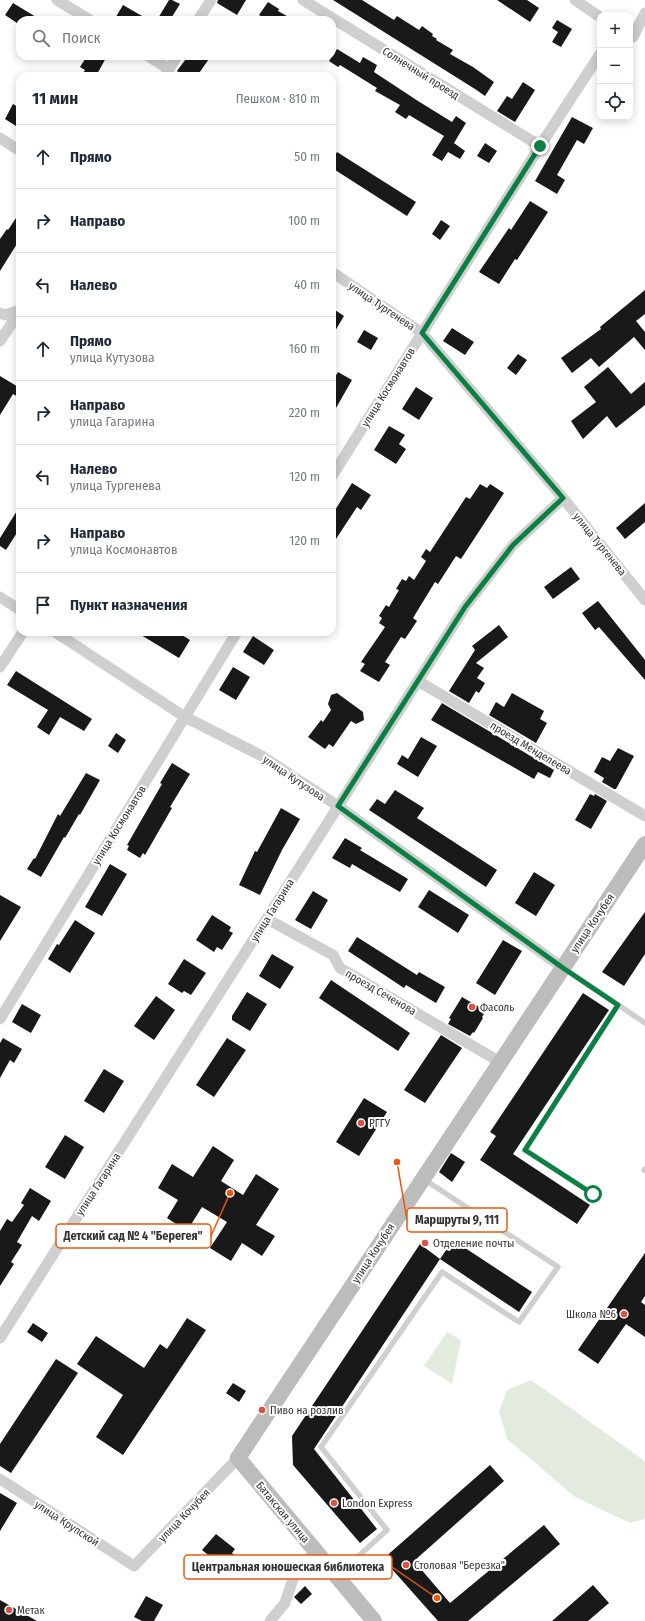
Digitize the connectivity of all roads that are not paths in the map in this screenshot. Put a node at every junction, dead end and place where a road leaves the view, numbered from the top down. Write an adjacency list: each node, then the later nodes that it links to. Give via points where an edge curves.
1 (57, 0): 7 (street)
2 (210, 0): 8 (street)
3 (303, 0): 9 (street, Солнечный проезд)
4 (575, 0): 6 (street)
5 (645, 13): 11 (street)
6 (597, 15)
7 (83, 16)
8 (200, 16)
9 (329, 16)
10 (336, 20): 17 (street, Солнечный проезд)
11 (633, 37)
12 (597, 59): 17 (street, улица Космонавтов)
13 (153, 60): 15 (street)
14 (174, 60): 15 (street)
15 (167, 72)
16 (0, 138): 18 (street)
17 (540, 146): 23 (street, улица Космонавтов)
18 (16, 148)
19 (336, 275): 23 (street, улица Тургенева)
20 (16, 312): 21 (street, via 4,315)
21 (0, 313)
22 (16, 317): 24 (street)
23 (422, 333): 25 (street, улица Космонавтов); 26 (street, улица Тургенева)
24 (0, 341)
25 (336, 470)
26 (563, 498): 28 (street, улица Тургенева); 34 (street, улица Гагарина, via 513,545 465,607)
27 (0, 597): 29 (street)
28 (645, 600)
29 (16, 607)
30 (20, 636): 33 (street)
31 (61, 636): 35 (street, улица Кутузова)
32 (235, 636): 35 (street, улица Космонавтов)
33 (0, 667)
34 (418, 681): 36 (street, улица Гагарина); 37 (street, проезд Менделеева)
35 (185, 717): 36 (street, улица Кутузова, via 262,756); 42 (street, улица Космонавтов)
36 (338, 806): 39 (street, улица Гагарина); 40 (street, улица Кутузова)
37 (645, 816)
38 (645, 844): 40 (main road, улица Кочубея)
39 (267, 919): 44 (street, проезд Сеченова, via 333,955 340,968); 47 (street, улица Гагарина)
40 (563, 968): 41 (lane); 44 (main road, улица Кочубея)
41 (618, 1005): 43 (lane); 46 (lane, via 525,1150)
42 (0, 1019)
43 (645, 1023)
44 (500, 1062): 45 (main road, улица Кочубея)
45 (423, 1178): 48 (main road, улица Кочубея); 52 (lane, via 558,1267 519,1322 442,1272 321,1447 387,1530)
46 (593, 1194)
47 (0, 1338)
48 (238, 1458): 50 (main road, Батакская улица); 51 (street, улица Кочубея)
49 (0, 1479): 51 (street, улица Крупской)
50 (316, 1551): 52 (main road, Батакская улица); 53 (street, via 296,1570 285,1603)
51 (134, 1566)
52 (337, 1576): 54 (main road, Батакская улица)
53 (270, 1621)
54 (374, 1621)

